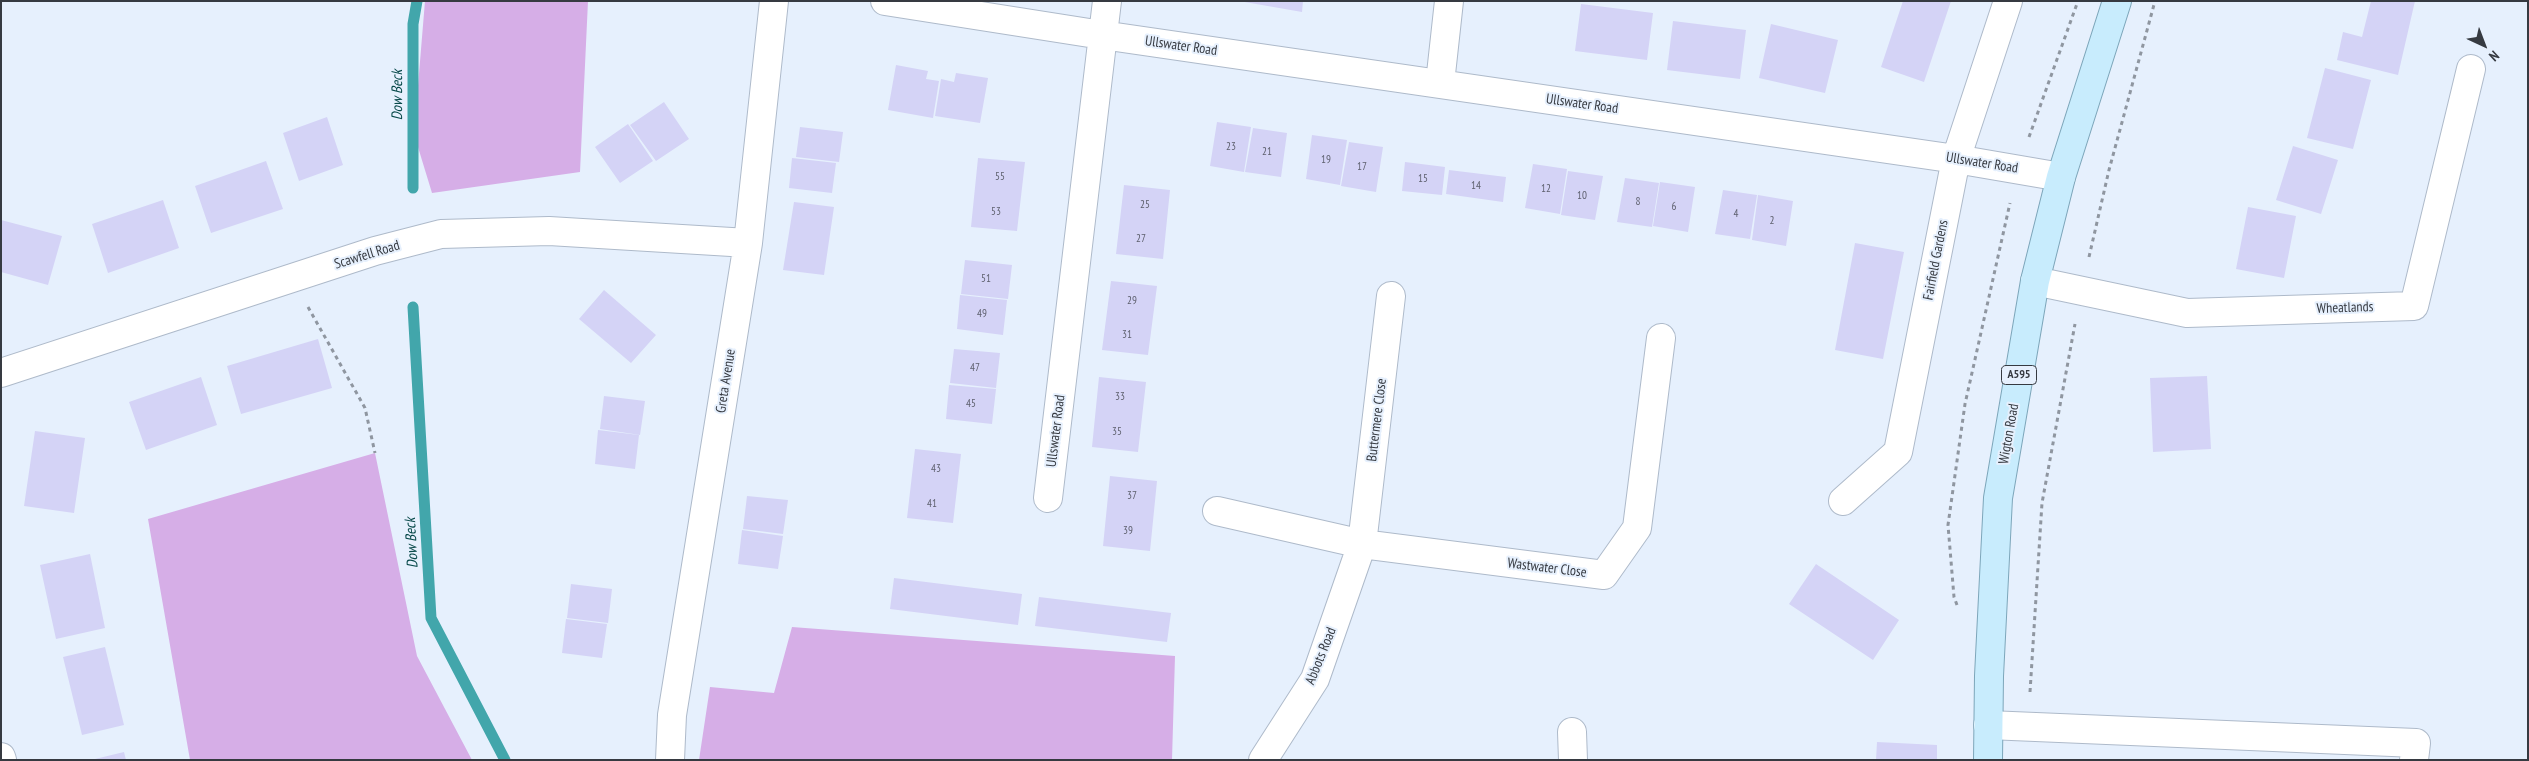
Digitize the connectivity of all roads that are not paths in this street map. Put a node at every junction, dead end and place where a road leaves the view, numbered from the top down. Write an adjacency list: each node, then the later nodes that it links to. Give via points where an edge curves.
1 (774, 1): 12 (street, Greta Avenue)
2 (885, 1): 7 (street, Ullswater Road)
3 (1107, 1): 7 (street, Ullswater Road)
4 (1449, 1): 9 (street)
5 (2008, 1): 10 (street, Fairfield Gardens)
6 (2117, 1): 11 (main road, Wigton Road / A595)
7 (1102, 35): 9 (street, Ullswater Road); 17 (street, Ullswater Road)
8 (2471, 69): 13 (street, Wheatlands, via 2414,306 2187,313)
9 (1440, 83): 10 (street, Ullswater Road)
10 (1956, 159): 11 (street, Ullswater Road); 18 (street, Fairfield Gardens, via 1898,452)
11 (2061, 177): 13 (main road, Wigton Road / A595)
12 (748, 243): 16 (street, Scawfell Road, via 549,231 441,234 375,251); 23 (street, Greta Avenue, via 672,715)
13 (2035, 281): 21 (main road, Wigton Road / A595, via 1998,498)
14 (1391, 296): 20 (street, Buttermere Close)
15 (1661, 338): 20 (street, Wastwater Close, via 1637,528 1604,575)
16 (1, 373)
17 (1048, 498)
18 (1843, 501)
19 (1217, 511): 20 (street)
20 (1362, 544): 24 (street, Abbots Road, via 1315,679)
21 (1988, 725): 26 (main road, Wigton Road / A595); 27 (street, via 2416,743)
22 (1572, 732): 25 (street)
23 (670, 760)
24 (1263, 760)
25 (1573, 760)
26 (1988, 760)
27 (2414, 760)

